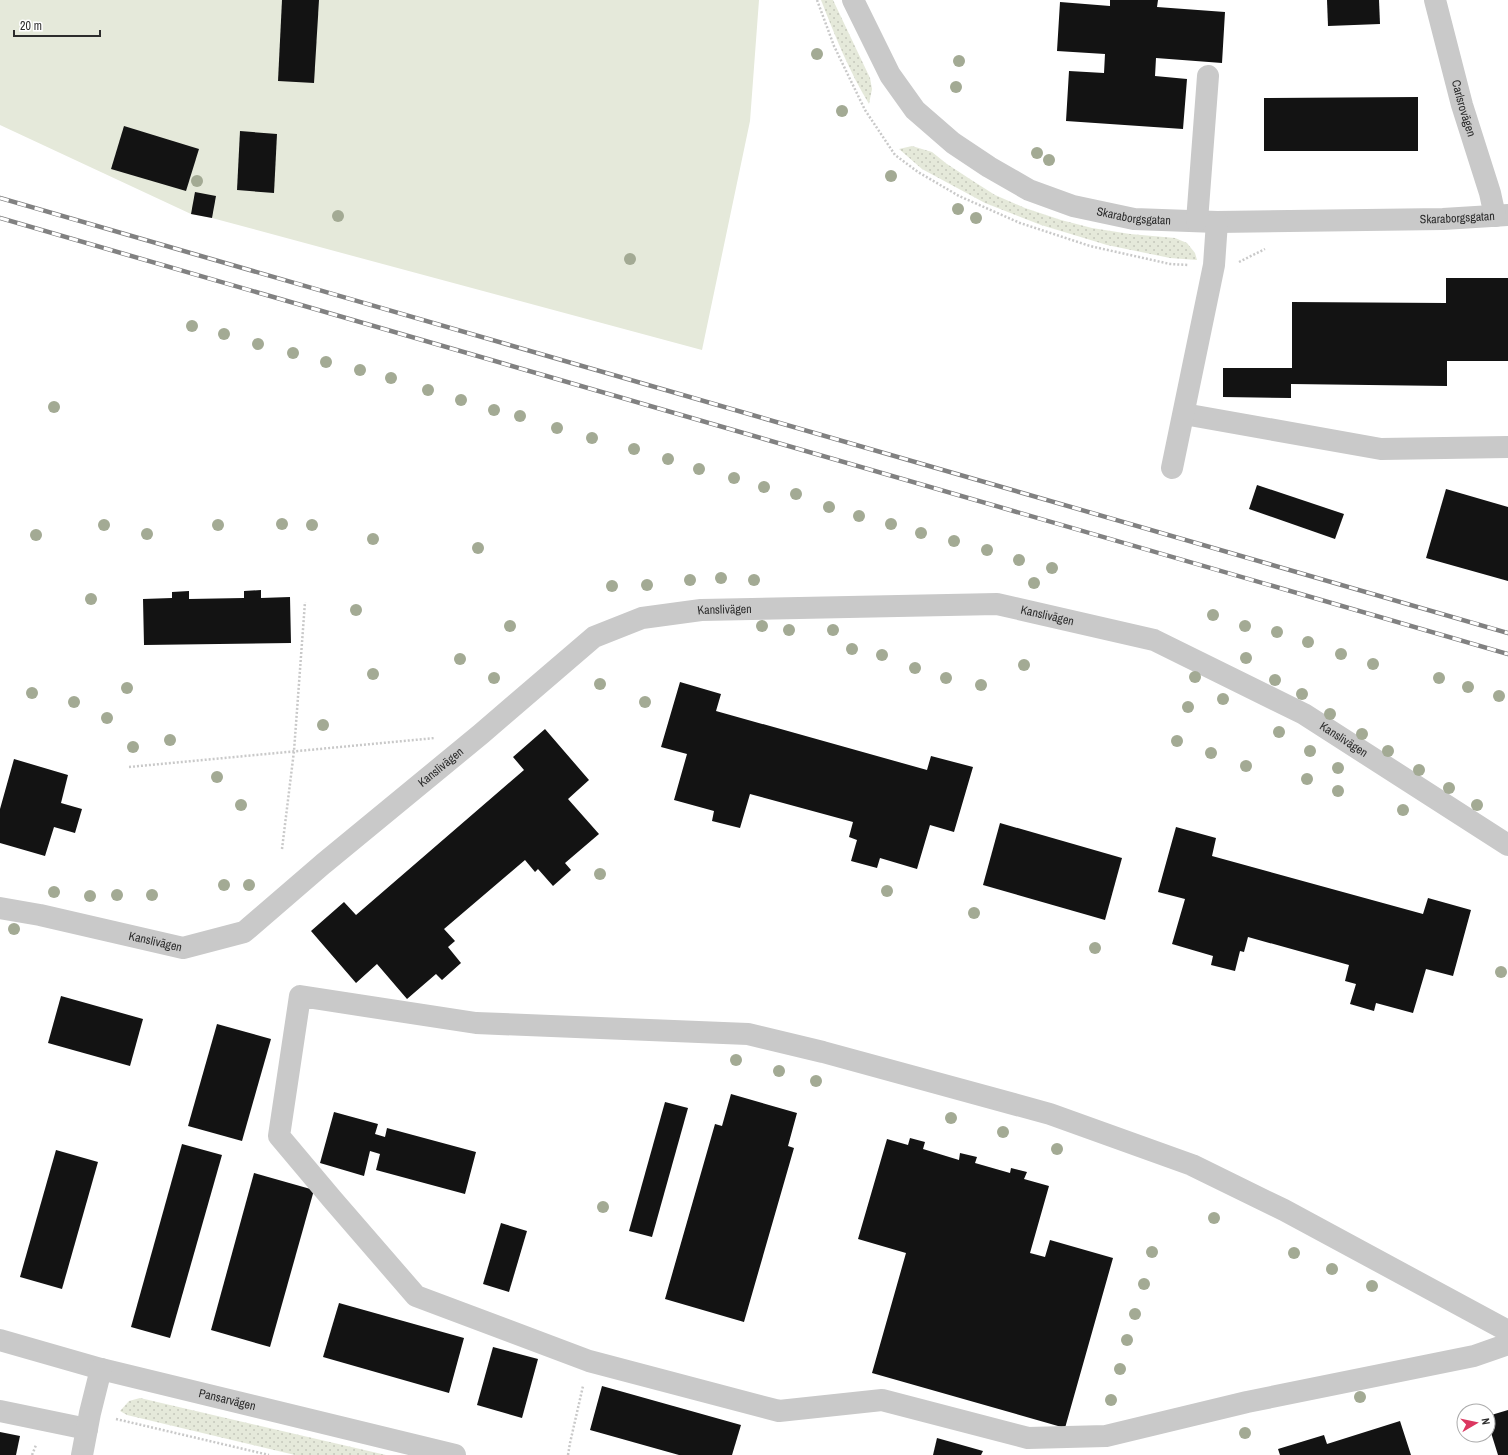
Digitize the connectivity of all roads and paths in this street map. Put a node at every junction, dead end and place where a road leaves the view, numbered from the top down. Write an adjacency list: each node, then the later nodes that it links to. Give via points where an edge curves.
1 (817, 0): 5 (path, via 834,46 865,110)
2 (853, 0): 7 (street, Skaraborgsgatan, via 890,75 915,110 953,143 989,167 1029,190 1073,206 1134,219)
3 (1435, 0): 6 (street, Carlsrovägen, via 1462,105 1490,192)
4 (1208, 76): 7 (street)
5 (895, 155)
6 (1502, 216): 7 (street, Skaraborgsgatan)
7 (1207, 221): 8 (street, via 1214,265)
8 (1184, 414): 9 (street, via 1381,449); 10 (street)
9 (1508, 447)
10 (1172, 468)
11 (305, 602): 13 (path)
12 (442, 737): 13 (path)
13 (294, 751): 14 (path); 16 (path)
14 (129, 767)
15 (1508, 845): 17 (street, Kanslivägen, via 1304,714 1154,640 998,604 700,610 642,618 594,637 244,932 182,948)
16 (282, 849)
17 (0, 908)
18 (1508, 1331): 21 (street, via 1284,1210 1192,1165 1042,1112 748,1034 476,1024 300,996 279,1136 416,1296)
19 (0, 1340): 22 (street, Pansarvägen)
20 (1508, 1344): 21 (street, via 1474,1356 1247,1402 1106,1436 1028,1438 882,1400 778,1410)
21 (589, 1361): 28 (path)
22 (101, 1369): 24 (street); 27 (street, Pansarvägen)
23 (0, 1411): 24 (street)
24 (89, 1421): 25 (street); 26 (path)
25 (82, 1455)
26 (269, 1455)
27 (455, 1455)
28 (568, 1455)

